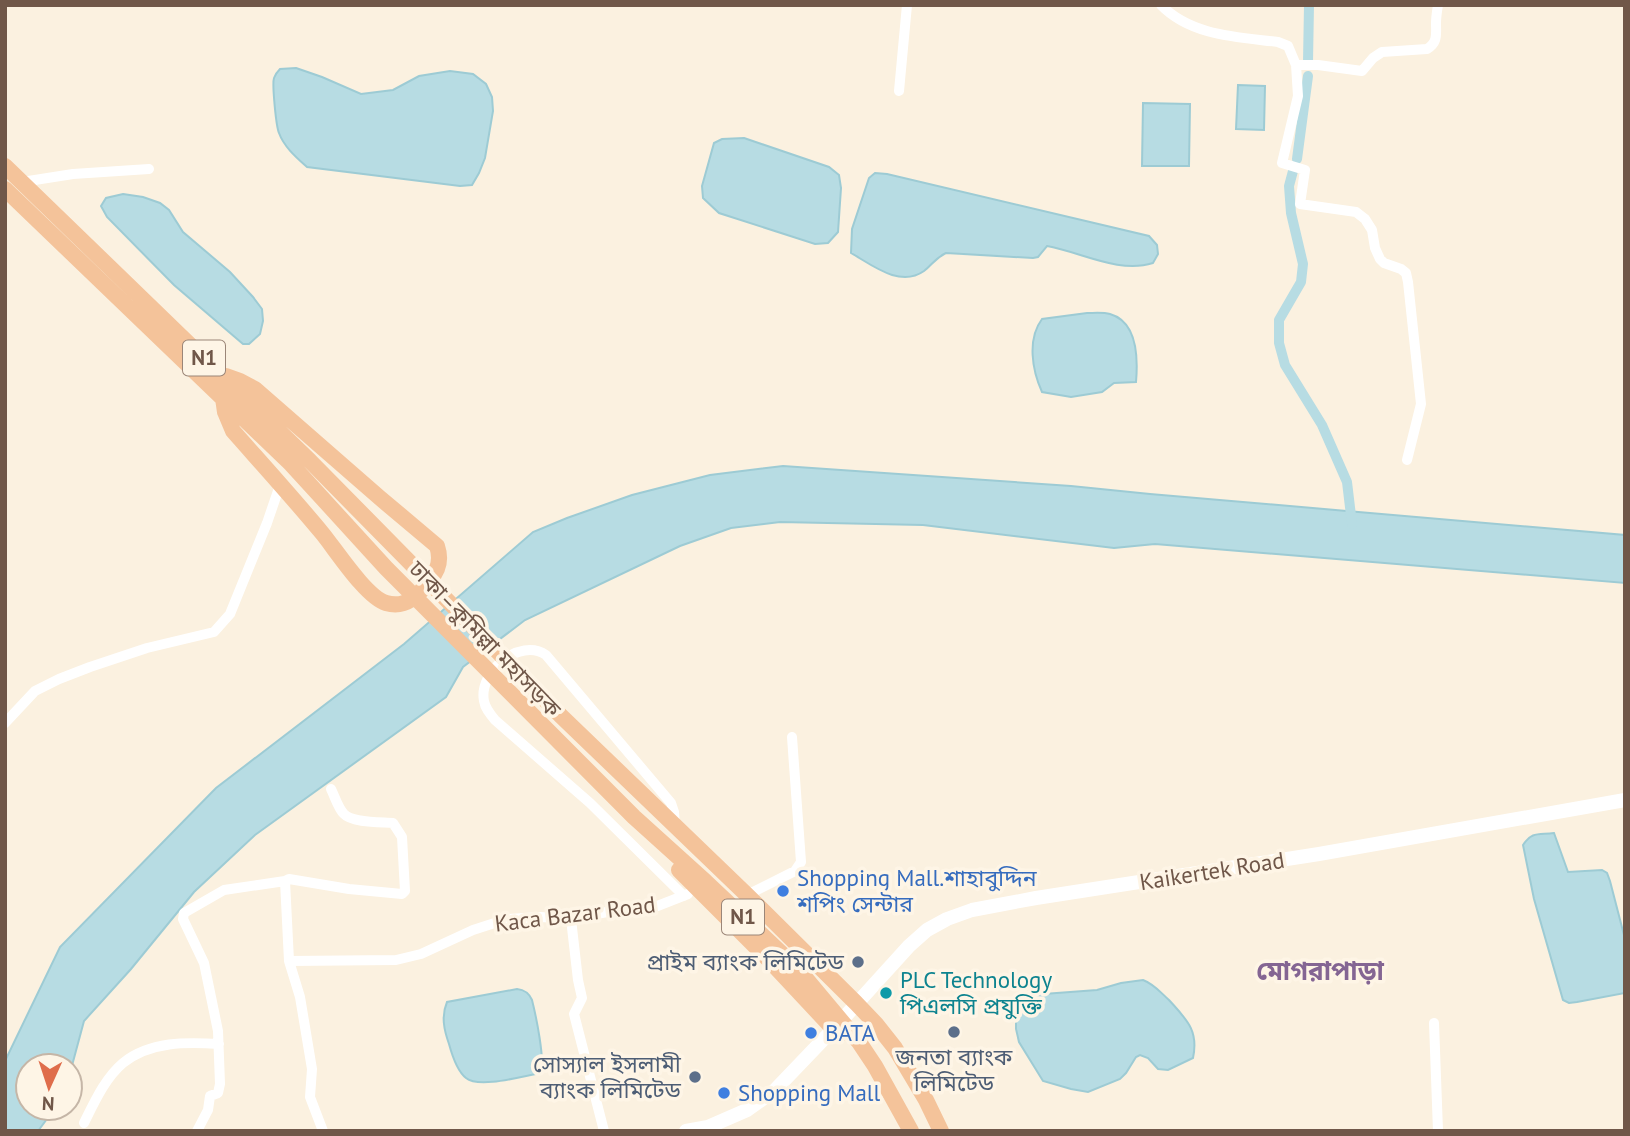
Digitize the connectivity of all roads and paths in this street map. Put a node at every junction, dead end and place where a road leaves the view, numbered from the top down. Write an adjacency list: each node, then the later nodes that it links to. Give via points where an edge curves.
1 (907, 5): 5 (street)
2 (1161, 5): 4 (street, via 1177,20 1210,32 1288,46)
3 (1438, 5): 4 (street, via 1436,38 1427,49 1382,52 1362,71)
4 (1296, 65): 12 (street, via 1298,96 1282,163 1305,170 1300,204 1356,212 1372,230 1380,259 1406,273 1421,404)
5 (899, 91)
6 (5, 166): 8 (highway, ঢাকা–কুমিল্লা মহাসড়ক / N1)
7 (149, 169): 8 (street)
8 (22, 182): 10 (highway, ঢাকা–কুমিল্লা মহাসড়ক / N1)
9 (6, 190): 11 (highway, ঢাকা–কুমিল্লা মহাসড়ক / N1)
10 (221, 375): 13 (highway, via 256,389 437,545 440,554 433,578 411,600 384,603); 19 (highway, ঢাকা–কুমিল্লা মহাসড়ক / N1)
11 (223, 398): 13 (highway, via 233,431); 17 (highway, ঢাকা–কুমিল্লা মহাসড়ক / N1)
12 (1407, 460)
13 (280, 485): 14 (street, via 230,614 214,632 147,648 59,679 35,691)
14 (5, 723)
15 (792, 737): 22 (street, via 801,862 795,871)
16 (331, 789): 20 (street, via 350,818 393,823 402,837 405,891 377,892)
17 (610, 792): 21 (highway); 27 (highway, ঢাকা–কুমিল্লা মহাসড়ক / N1, via 797,968)
18 (1625, 800): 25 (main road, Kaikertek Road, via 972,910 927,930)
19 (675, 828): 21 (street, via 671,803 546,655 536,649 524,650 494,670 483,692 495,720); 22 (highway, ঢাকা–কুমিল্লা মহাসড়ক / N1)
20 (285, 880): 24 (street); 28 (street, via 224,890 184,913 204,963)
21 (691, 893): 23 (street, Kaca Bazar Road, via 656,907); 27 (highway)
22 (747, 895): 25 (highway, ঢাকা–কুমিল্লা মহাসড়ক / N1)
23 (571, 919): 24 (street, Kaca Bazar Road, via 507,919 396,960); 32 (street, via 582,998 574,1014)
24 (289, 961): 31 (street, via 312,1069 310,1097)
25 (856, 1003): 27 (main road, Kaikertek Road); 36 (highway, ঢাকা–কুমিল্লা মহাসড়ক / N1, via 895,1048)
26 (1434, 1023): 37 (street)
27 (838, 1025): 33 (main road, Kaikertek Road, via 774,1091 747,1110 708,1128); 34 (highway); 35 (highway, ঢাকা–কুমিল্লা মহাসড়ক / N1, via 875,1066)
28 (219, 1044): 29 (street, via 162,1046 124,1063); 30 (street, via 218,1093 210,1096)
29 (84, 1123)
30 (197, 1131)
31 (323, 1131)
32 (604, 1131)
33 (686, 1131)
34 (901, 1131)
35 (911, 1131)
36 (941, 1131)
37 (1438, 1131)

